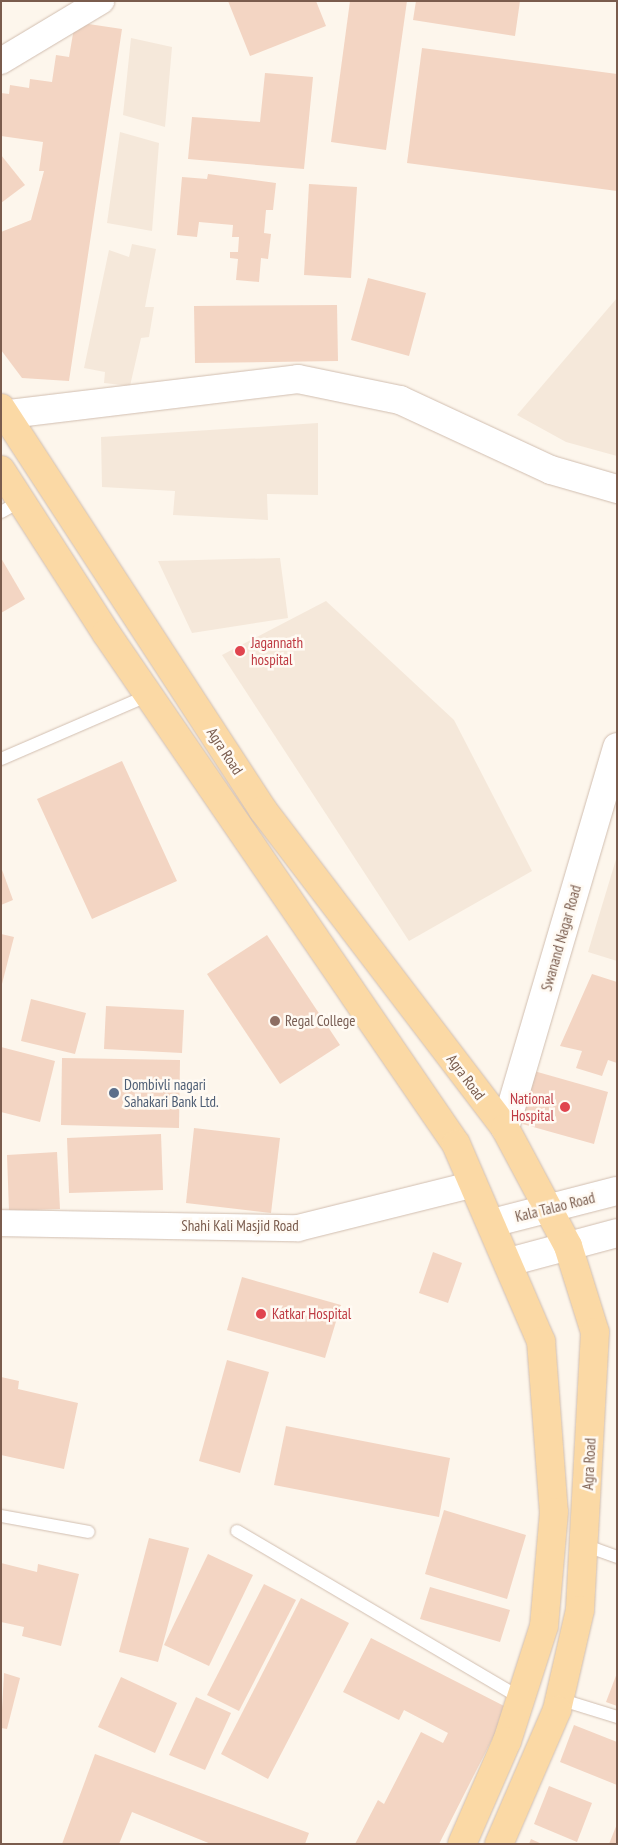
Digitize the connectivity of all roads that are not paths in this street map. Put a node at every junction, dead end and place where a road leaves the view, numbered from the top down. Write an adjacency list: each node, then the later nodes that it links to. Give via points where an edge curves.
1 (101, 1): 2 (street)
2 (1, 61)
3 (3, 413): 5 (main road, via 298,379 400,400 551,470); 10 (main road, Agra Road, via 263,810)
4 (1, 470): 6 (main road, Agra Road)
5 (617, 489)
6 (11, 506): 7 (main road, Agra Road)
7 (149, 695): 9 (lane); 11 (main road, Agra Road, via 456,1144)
8 (617, 747): 10 (main road, Swanand Nagar Road)
9 (1, 759)
10 (505, 1128): 14 (main road, Agra Road)
11 (474, 1184): 15 (street, Shahi Kali Masjid Road, via 298,1228); 16 (main road, Agra Road)
12 (617, 1192): 13 (main road, Kala Talao Road)
13 (590, 1200): 14 (main road, Kala Talao Road); 17 (main road)
14 (549, 1208): 16 (main road, Kala Talao Road); 18 (main road, Agra Road)
15 (1, 1222)
16 (492, 1223): 19 (main road, Agra Road)
17 (612, 1239): 18 (main road)
18 (568, 1246): 19 (main road); 23 (main road, Agra Road, via 595,1332)
19 (509, 1262): 25 (main road, Agra Road, via 541,1341 554,1512 544,1626)
20 (1, 1516): 22 (lane)
21 (237, 1531): 25 (lane)
22 (89, 1532)
23 (584, 1545): 24 (lane); 26 (main road, Agra Road, via 580,1610)
24 (617, 1557)
25 (520, 1698): 28 (main road, Agra Road, via 507,1741)
26 (559, 1698): 27 (lane); 29 (main road, Agra Road, via 557,1710)
27 (617, 1717)
28 (462, 1844)
29 (499, 1844)

